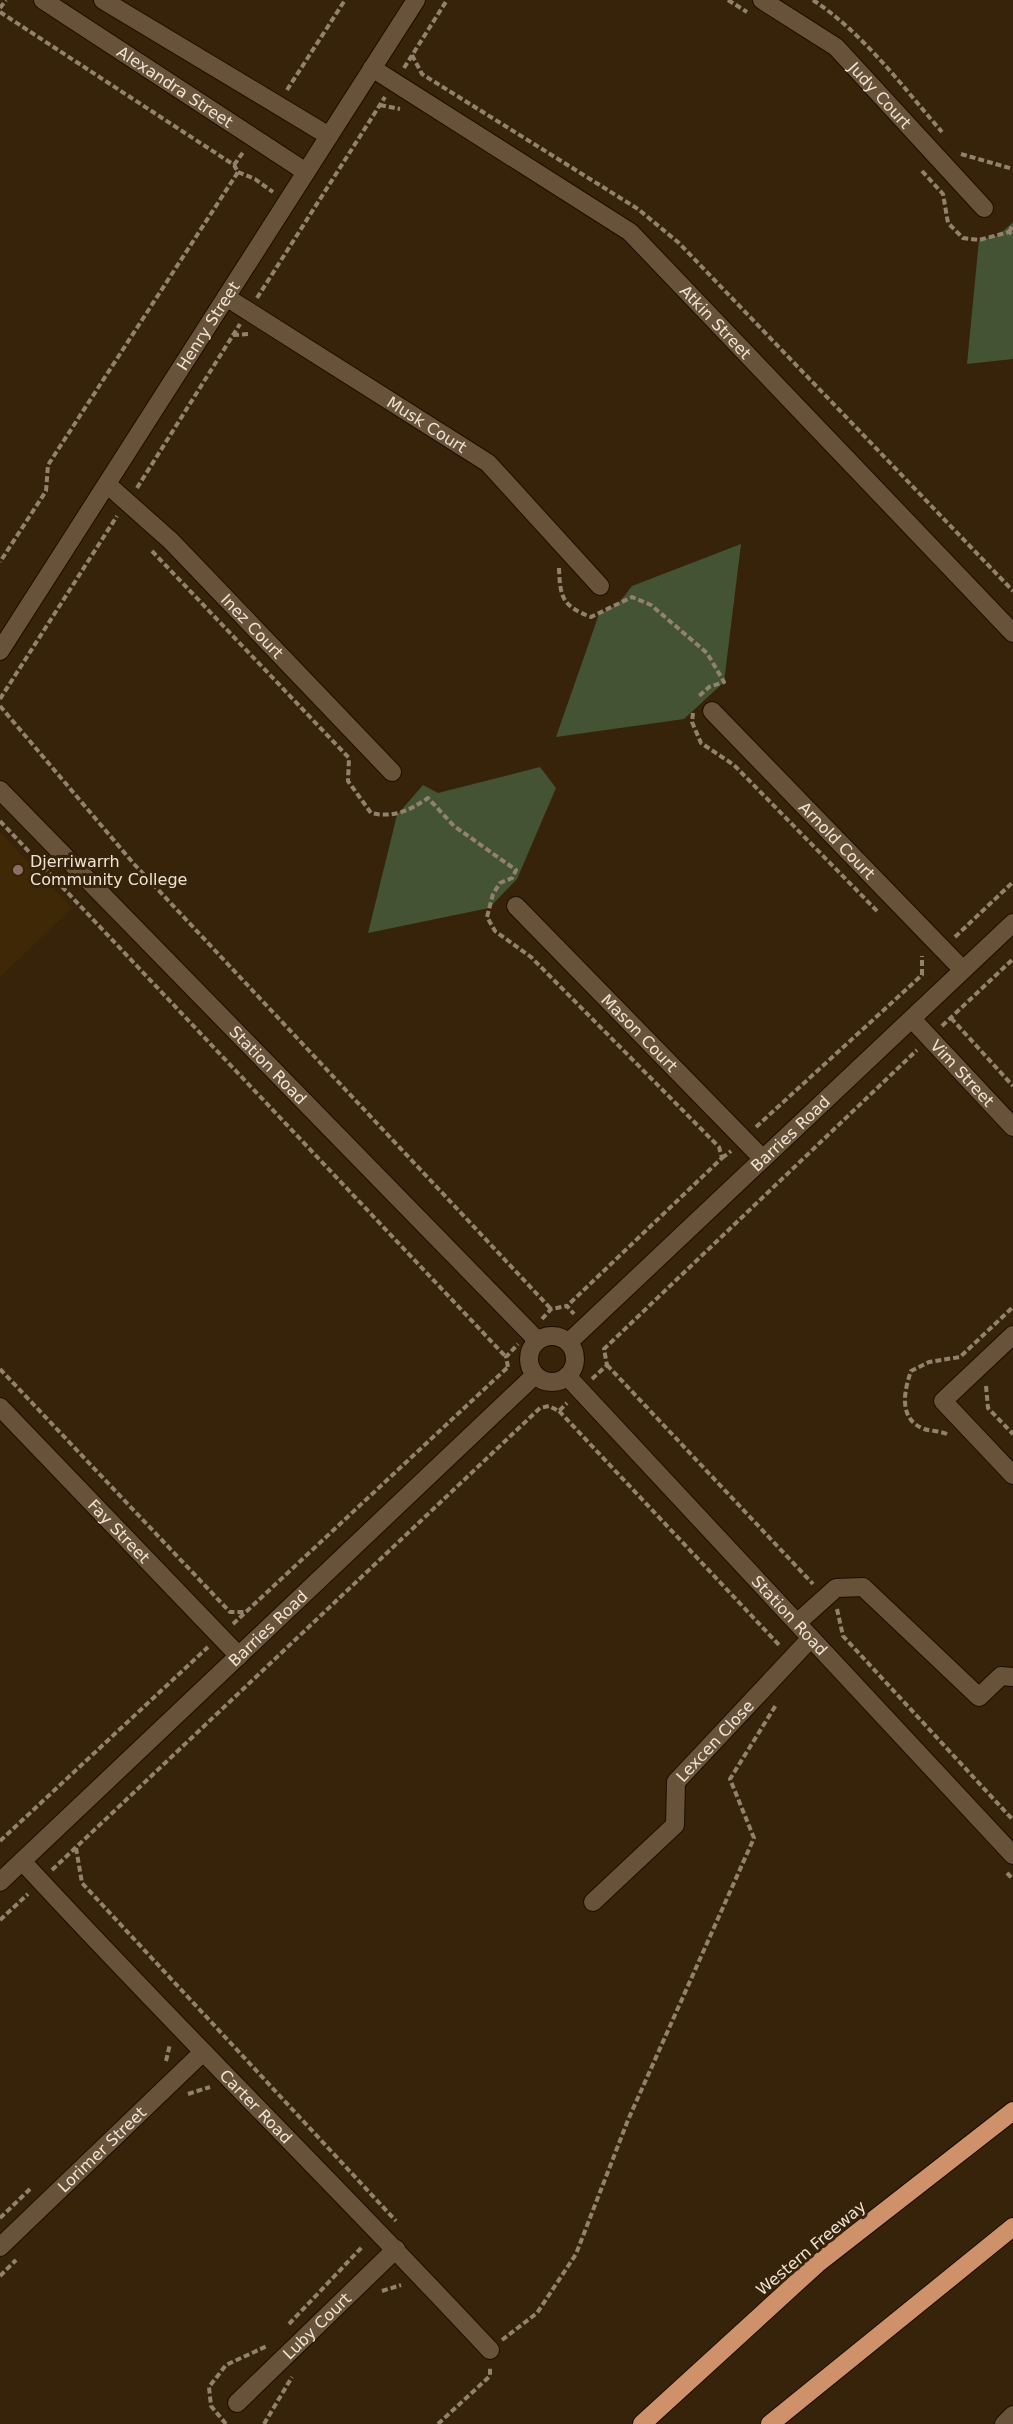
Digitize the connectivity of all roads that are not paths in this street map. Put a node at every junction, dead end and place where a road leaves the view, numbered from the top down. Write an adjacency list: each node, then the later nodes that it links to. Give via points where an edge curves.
1 (43, 0): 7 (street, Alexandra Street)
2 (103, 0): 6 (street)
3 (416, 0): 5 (street, Henry Street)
4 (762, 0): 8 (street, Judy Court, via 836,46)
5 (372, 68): 6 (street, Henry Street); 12 (street, Atkin Street, via 630,232)
6 (329, 136): 7 (street, Henry Street)
7 (306, 172): 9 (street, Henry Street)
8 (984, 208)
9 (226, 297): 10 (street, Henry Street); 11 (street, Musk Court, via 488,463)
10 (108, 485): 13 (street, Henry Street); 15 (street, Inez Court, via 122,509 171,541)
11 (600, 586)
12 (1013, 633)
13 (0, 651)
14 (712, 711): 19 (street, Arnold Court)
15 (392, 772)
16 (0, 790): 24 (street, Station Road)
17 (516, 906): 22 (street, Mason Court)
18 (1013, 923): 19 (street, Barries Road)
19 (963, 970): 20 (street, Barries Road)
20 (912, 1019): 21 (street, Vim Street); 22 (street, Barries Road)
21 (1013, 1127)
22 (763, 1159): 25 (street, Barries Road)
23 (1013, 1335): 29 (street, via 943,1401)
24 (537, 1340): 25 (street, via 552,1335); 26 (street, via 528,1360)
25 (569, 1342): 27 (street, via 576,1359)
26 (535, 1375): 27 (street, via 550,1382); 32 (street, Barries Road)
27 (567, 1376): 30 (street, Station Road)
28 (0, 1407): 32 (street, Fay Street)
29 (1013, 1475)
30 (797, 1623): 31 (street, Station Road); 33 (street, via 836,1588 863,1587 979,1697 1001,1676)
31 (811, 1638): 34 (street, Station Road); 37 (street, Lexcen Close, via 676,1782 675,1825)
32 (239, 1656): 35 (street, Barries Road)
33 (1013, 1677)
34 (1013, 1856)
35 (21, 1861): 36 (street, Barries Road); 38 (street, Carter Road)
36 (0, 1882)
37 (592, 1902)
38 (202, 2053): 41 (street, Lorimer Street); 42 (street, Carter Road)
39 (1013, 2111): 46 (highway, Western Freeway, via 817,2264)
40 (1013, 2227): 47 (highway)
41 (0, 2247)
42 (396, 2249): 43 (street, Carter Road); 44 (street, Luby Court)
43 (490, 2350)
44 (237, 2403)
45 (1013, 2415): 48 (street)
46 (642, 2424)
47 (770, 2424)
48 (1004, 2424)

